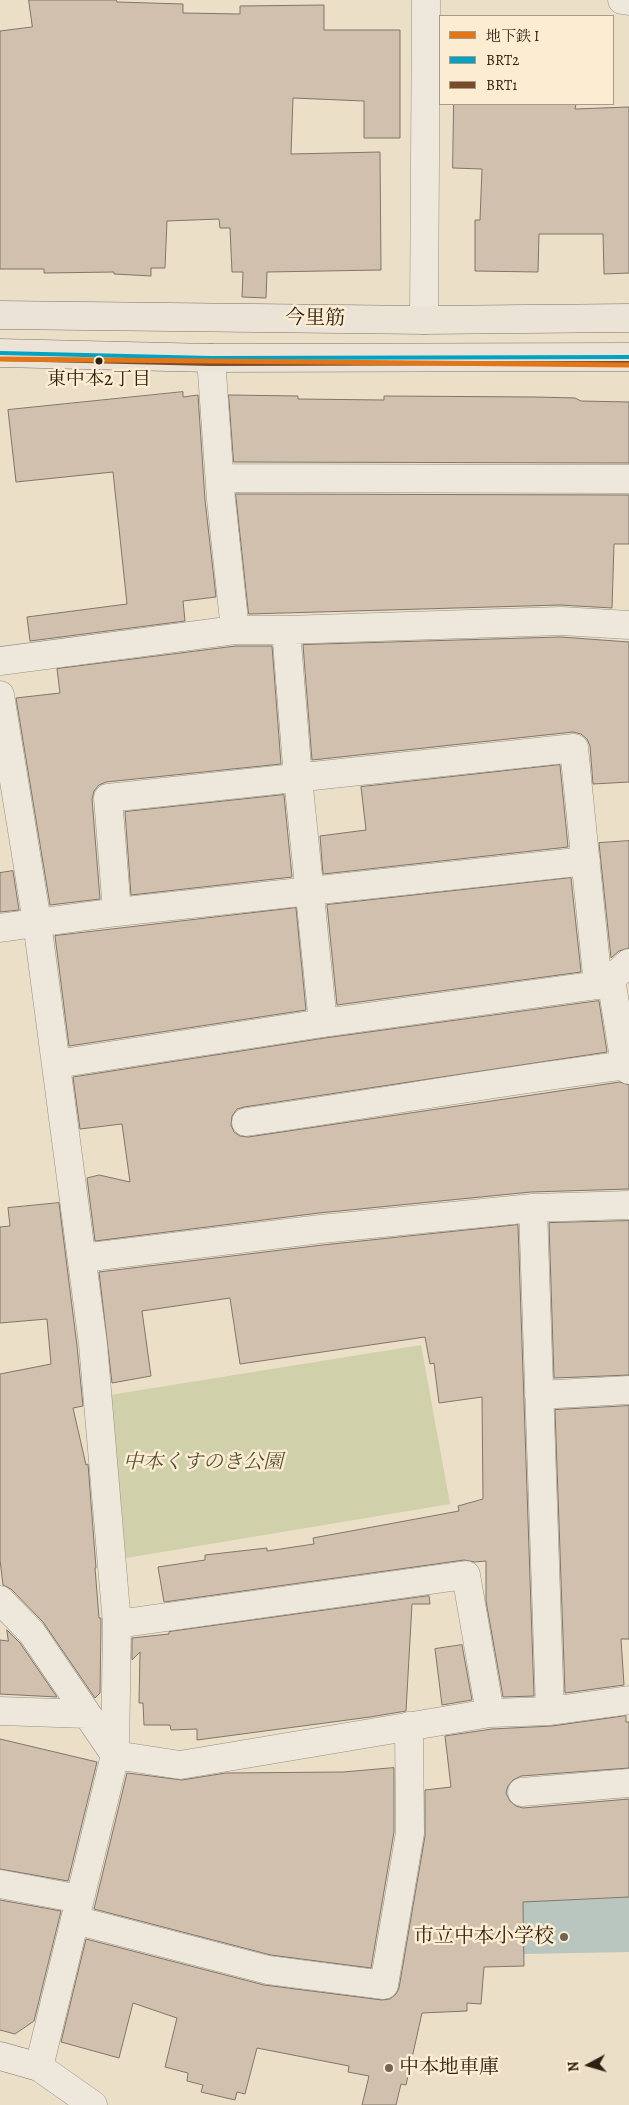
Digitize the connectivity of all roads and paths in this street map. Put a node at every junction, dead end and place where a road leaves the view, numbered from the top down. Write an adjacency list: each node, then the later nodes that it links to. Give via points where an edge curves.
1 (426, 0): 6 (street)
2 (622, 0): 3 (street)
3 (629, 1)
4 (0, 315): 6 (main road, 今里筋)
5 (629, 318): 6 (main road, 今里筋)
6 (424, 320)
7 (0, 353): 9 (main road, 今里筋)
8 (629, 357): 9 (main road, 今里筋)
9 (211, 358): 10 (street)
10 (220, 478): 11 (street); 13 (street)
11 (629, 479)
12 (629, 626): 14 (street, via 561,621)
13 (235, 630): 14 (street); 15 (street)
14 (286, 630): 17 (street)
15 (0, 661)
16 (0, 695): 21 (street)
17 (298, 778): 18 (street, via 574,748); 19 (street); 20 (street, via 108,798)
18 (586, 861): 19 (street); 23 (street)
19 (310, 891): 20 (street); 24 (street)
20 (117, 912): 21 (street)
21 (37, 922): 22 (street); 25 (street)
22 (0, 928)
23 (613, 975): 24 (street); 26 (street, via 624,1058)
24 (323, 1023): 25 (street)
25 (56, 1064): 31 (street)
26 (628, 1065): 27 (street); 28 (street, via 517,1079)
27 (629, 1070)
28 (246, 1122)
29 (629, 1205): 30 (street)
30 (533, 1208): 31 (street); 33 (street)
31 (82, 1258): 35 (street, via 93,1344)
32 (629, 1390): 33 (street)
33 (539, 1395): 37 (street)
34 (0, 1600): 40 (street, via 32,1633)
35 (118, 1624): 39 (street, via 466,1575); 42 (street)
36 (629, 1700): 37 (street)
37 (550, 1711): 39 (street)
38 (0, 1712): 40 (street)
39 (490, 1713): 41 (street)
40 (87, 1714): 42 (street)
41 (409, 1726): 42 (street, via 180,1765); 46 (street, via 410,1833 384,1986 268,1970)
42 (115, 1755): 46 (street)
43 (629, 1783): 44 (street)
44 (522, 1792)
45 (0, 1884): 46 (street)
46 (77, 1909): 48 (street)
47 (0, 2056): 48 (street)
48 (39, 2067): 49 (street)
49 (93, 2105)

